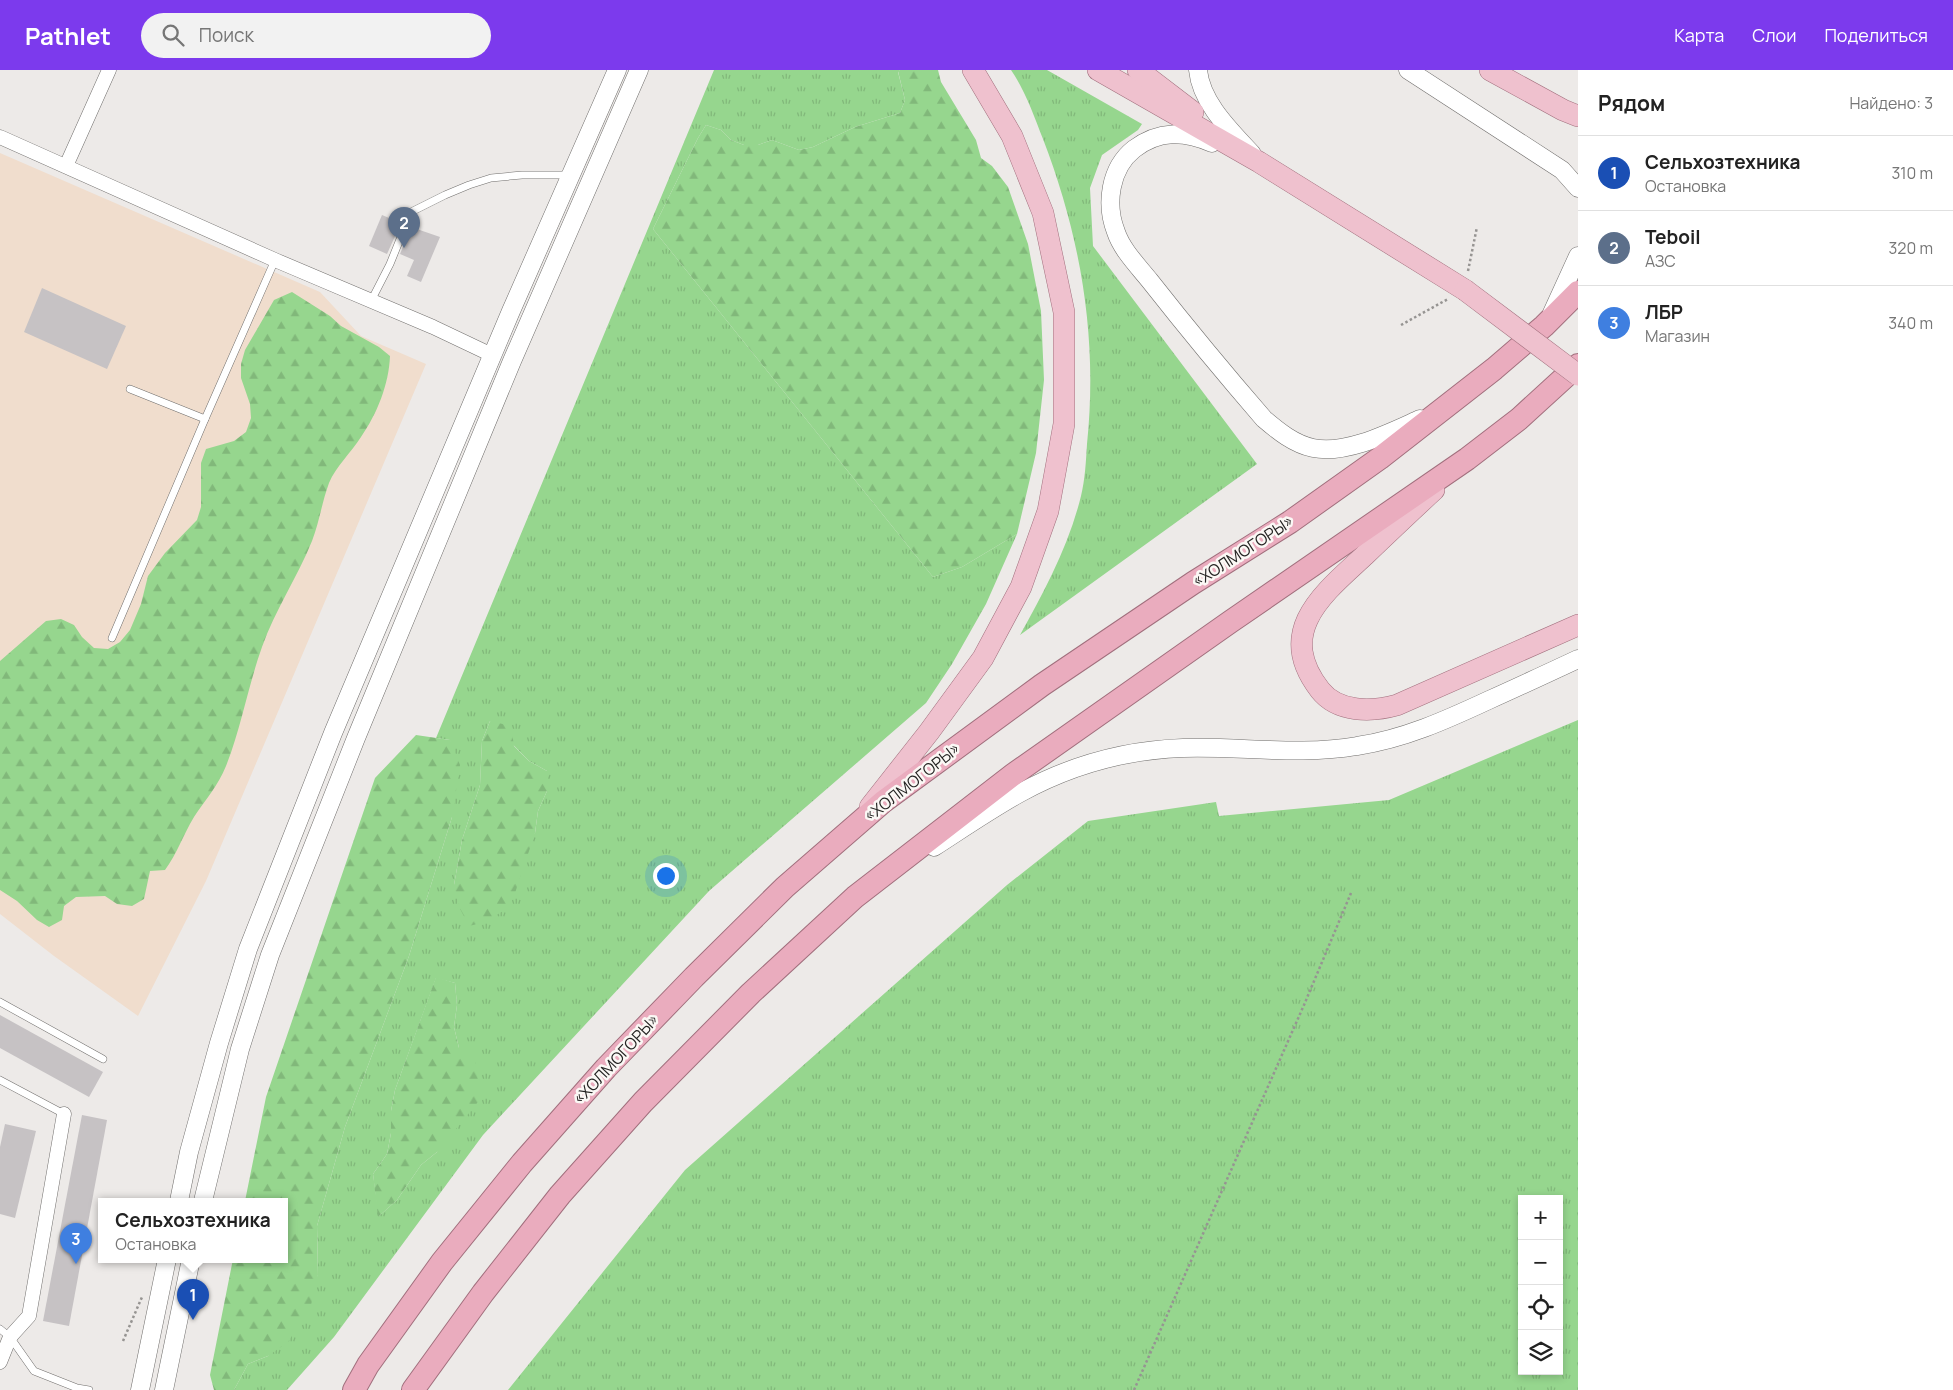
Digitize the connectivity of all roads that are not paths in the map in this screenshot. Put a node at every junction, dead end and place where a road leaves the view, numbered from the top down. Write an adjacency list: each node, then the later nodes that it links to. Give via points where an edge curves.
1 (109, 70): 13 (street)
2 (617, 70): 14 (street)
3 (639, 70): 38 (street, via 530,319 270,955 240,1049)
4 (973, 70): 31 (main road, via 1012,136 1042,213 1064,312 1064,424 1048,511 1021,587 983,658)
5 (1098, 70): 12 (main road)
6 (1138, 70): 12 (main road)
7 (1198, 70): 12 (street, via 1203,89 1220,118)
8 (1408, 70): 15 (street, via 1562,170)
9 (1490, 70): 10 (main road)
10 (1578, 116)
11 (0, 137): 13 (street)
12 (1259, 162): 23 (main road, bridge, via 1465,290); 25 (street, via 1186,134 1155,136 1143,142 1122,162 1112,185 1112,222 1122,245 1264,419 1300,444 1323,449 1349,446 1382,436)
13 (66, 166): 17 (street)
14 (570, 175): 19 (lane, via 491,178 411,212); 21 (street)
15 (1578, 188)
16 (1578, 256): 20 (street)
17 (275, 260): 19 (street); 26 (lane)
18 (1578, 292): 20 (highway, «ХОЛМОГОРЫ»)
19 (371, 301): 21 (street)
20 (1544, 326): 25 (highway, «ХОЛМОГОРЫ»)
21 (492, 355): 37 (street, via 333,733 248,949 214,1061)
22 (1578, 365): 27 (highway, via 1519,419)
23 (1578, 375)
24 (130, 389): 26 (lane)
25 (1450, 404): 31 (highway, «ХОЛМОГОРЫ», via 1290,522 1185,588 1042,685 884,801)
26 (204, 419): 29 (lane)
27 (1467, 459): 28 (main road, via 1312,608 1302,636 1302,654 1311,678 1321,692 1349,708 1381,709 1418,697); 32 (highway, via 1014,774)
28 (1578, 625)
29 (112, 638)
30 (1578, 659): 32 (street, via 1453,717 1387,740 1330,750 1156,750 1073,768 1020,793)
31 (853, 829): 43 (highway, «ХОЛМОГОРЫ», via 786,887 606,1068 522,1163 442,1262)
32 (855, 897): 49 (highway, via 751,993 643,1102 548,1210)
33 (0, 1002): 34 (lane)
34 (103, 1058)
35 (0, 1080): 36 (lane)
36 (64, 1114): 41 (street, via 28,1316)
37 (180, 1198)
38 (204, 1198)
39 (166, 1263): 45 (street)
40 (190, 1263): 46 (street)
41 (5, 1333): 42 (street); 44 (lane, via 34,1371)
42 (0, 1362)
43 (368, 1365): 47 (street); 48 (highway, «ХОЛМОГОРЫ»)
44 (89, 1390)
45 (140, 1390)
46 (164, 1390)
47 (341, 1390)
48 (354, 1390)
49 (413, 1390)

